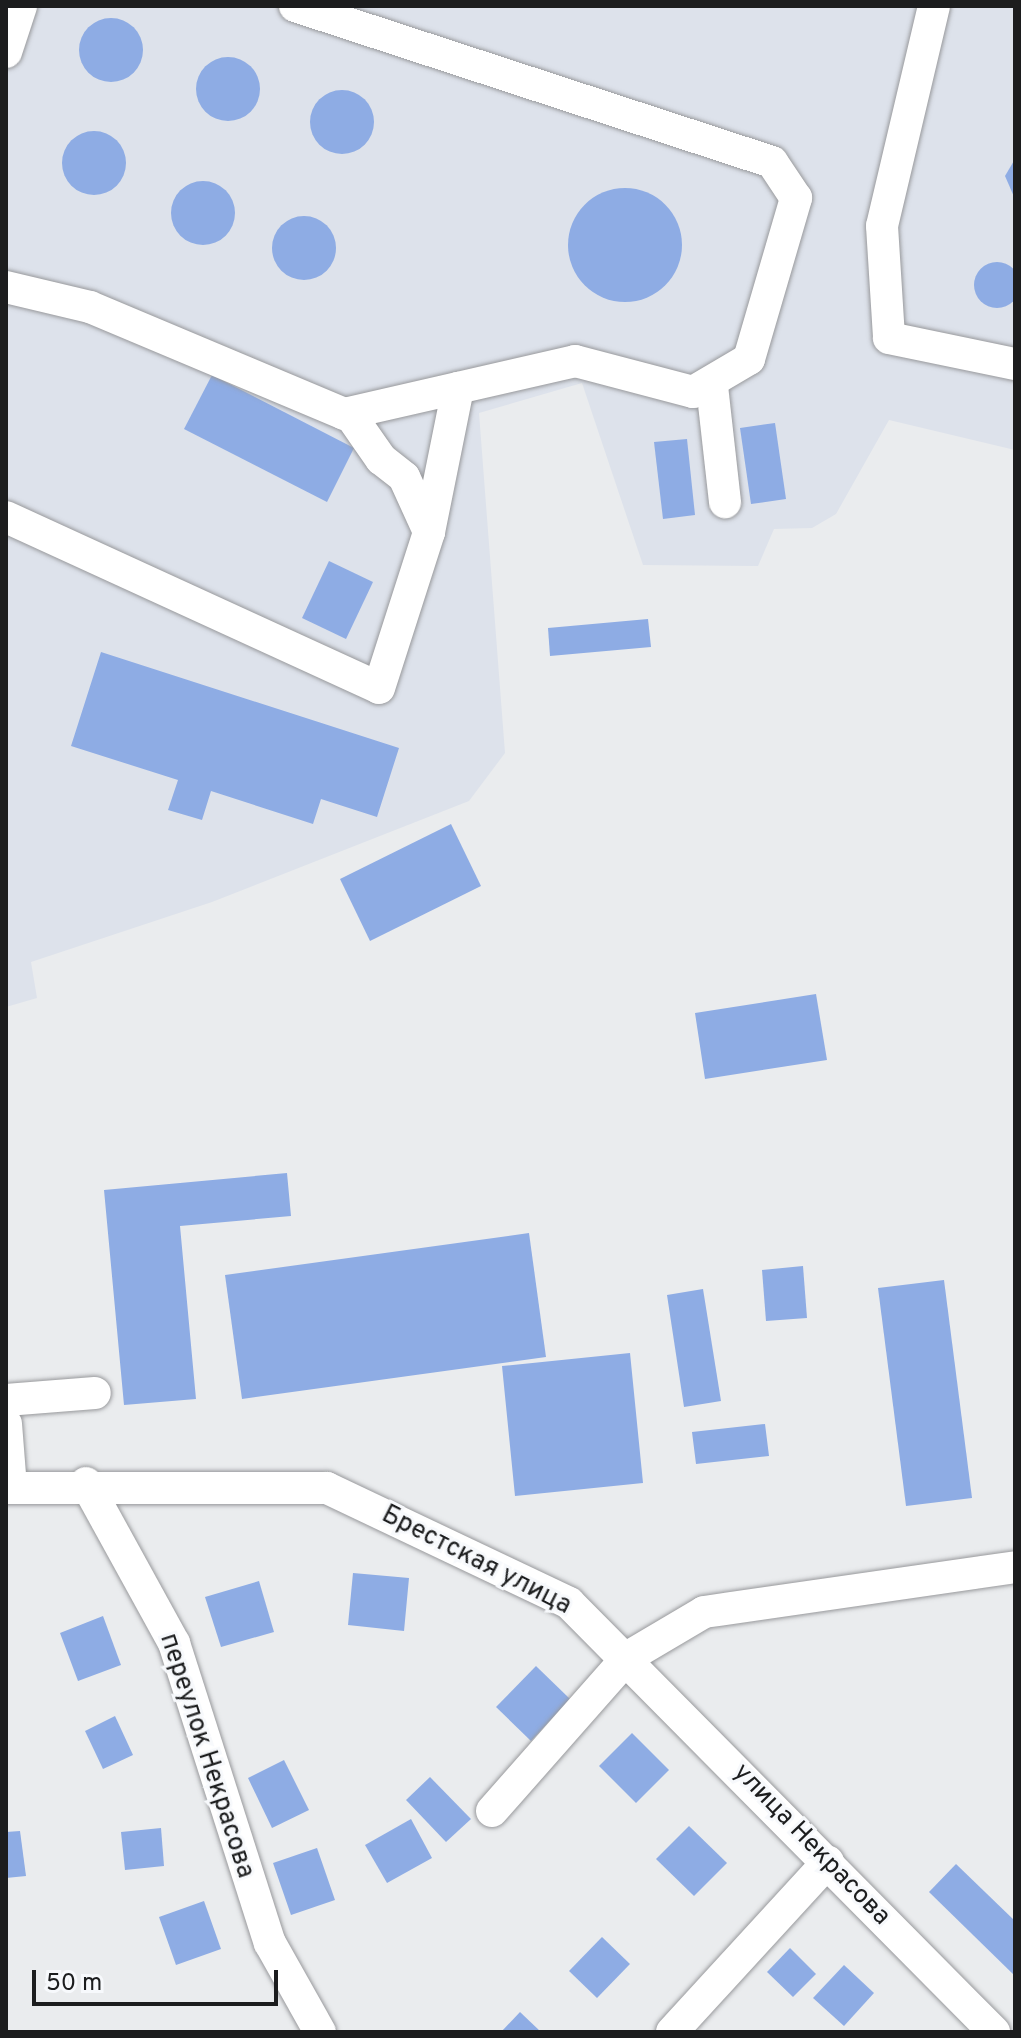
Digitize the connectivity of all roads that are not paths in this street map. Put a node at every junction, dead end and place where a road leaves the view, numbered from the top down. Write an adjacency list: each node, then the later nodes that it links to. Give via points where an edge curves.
1 (21, 6): 4 (street)
2 (295, 6): 7 (street, via 772,162 796,198 749,359)
3 (934, 6): 6 (street, via 882,226 889,338)
4 (6, 52)
5 (6, 287): 9 (street, via 90,307 328,412)
6 (1015, 364)
7 (712, 386): 8 (street, via 693,392 575,361); 10 (street)
8 (458, 388): 9 (street); 12 (street)
9 (349, 413): 12 (street, via 381,459 404,477)
10 (725, 502)
11 (6, 517): 12 (street, via 379,688)
12 (429, 532)
13 (95, 1393): 14 (street)
14 (6, 1400)
15 (6, 1424): 17 (street)
16 (86, 1483): 17 (street, Брестская улица); 19 (street, Брестская улица, via 327,1488 569,1603); 22 (street, переулок Некрасова, via 174,1643 270,1943)
17 (9, 1488)
18 (1015, 1567): 19 (street, via 704,1612)
19 (628, 1657): 20 (street); 21 (street, улица Некрасова)
20 (492, 1811)
21 (828, 1862): 23 (street); 24 (street, улица Некрасова)
22 (320, 2032)
23 (672, 2032)
24 (994, 2032)

